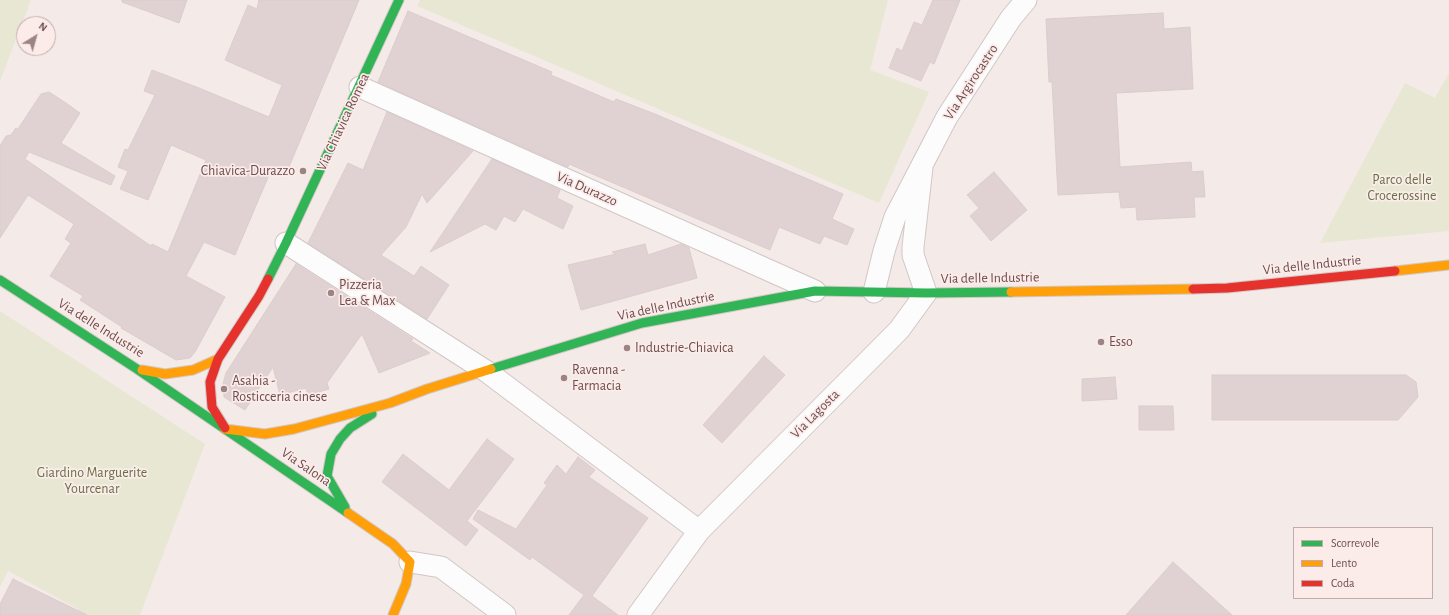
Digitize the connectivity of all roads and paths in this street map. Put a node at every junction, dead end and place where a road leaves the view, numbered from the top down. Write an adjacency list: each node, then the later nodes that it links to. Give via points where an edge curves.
1 (399, 0): 3 (street, Via Chiavica Romea)
2 (1026, 0): 4 (street, Via Argirocastro, via 1011,18 947,117)
3 (360, 87): 5 (street, Via Chiavica Romea); 8 (street, Via Durazzo)
4 (922, 167): 9 (street, Via Argirocastro, via 896,217); 10 (street, Via Argirocastro, via 913,255)
5 (286, 243): 11 (street, Via Chiavica Romea, via 259,296); 13 (street)
6 (1449, 265): 10 (street, Via delle Industrie, via 1227,288)
7 (0, 280): 12 (street, Via delle Industrie)
8 (815, 291): 9 (street, Via delle Industrie); 13 (street, Via delle Industrie, via 642,323)
9 (874, 292): 10 (street, Via delle Industrie)
10 (926, 293): 17 (street, Via Lagosta, via 899,330)
11 (218, 359): 12 (street, Via delle Industrie, via 193,370 165,374); 15 (street, via 210,382 212,407)
12 (137, 369): 15 (street, Via Salona)
13 (486, 371): 14 (street, Via delle Industrie); 17 (street)
14 (390, 403): 15 (street, Via delle Industrie, via 272,433); 16 (street, via 350,428 331,454 327,476)
15 (225, 429): 16 (street, Via Salona)
16 (349, 514): 18 (street, Via Salona, via 393,544)
17 (699, 530): 21 (street, Via Lagosta)
18 (410, 562): 19 (street, via 406,584); 20 (street, via 441,566)
19 (392, 615)
20 (505, 615)
21 (638, 615)

